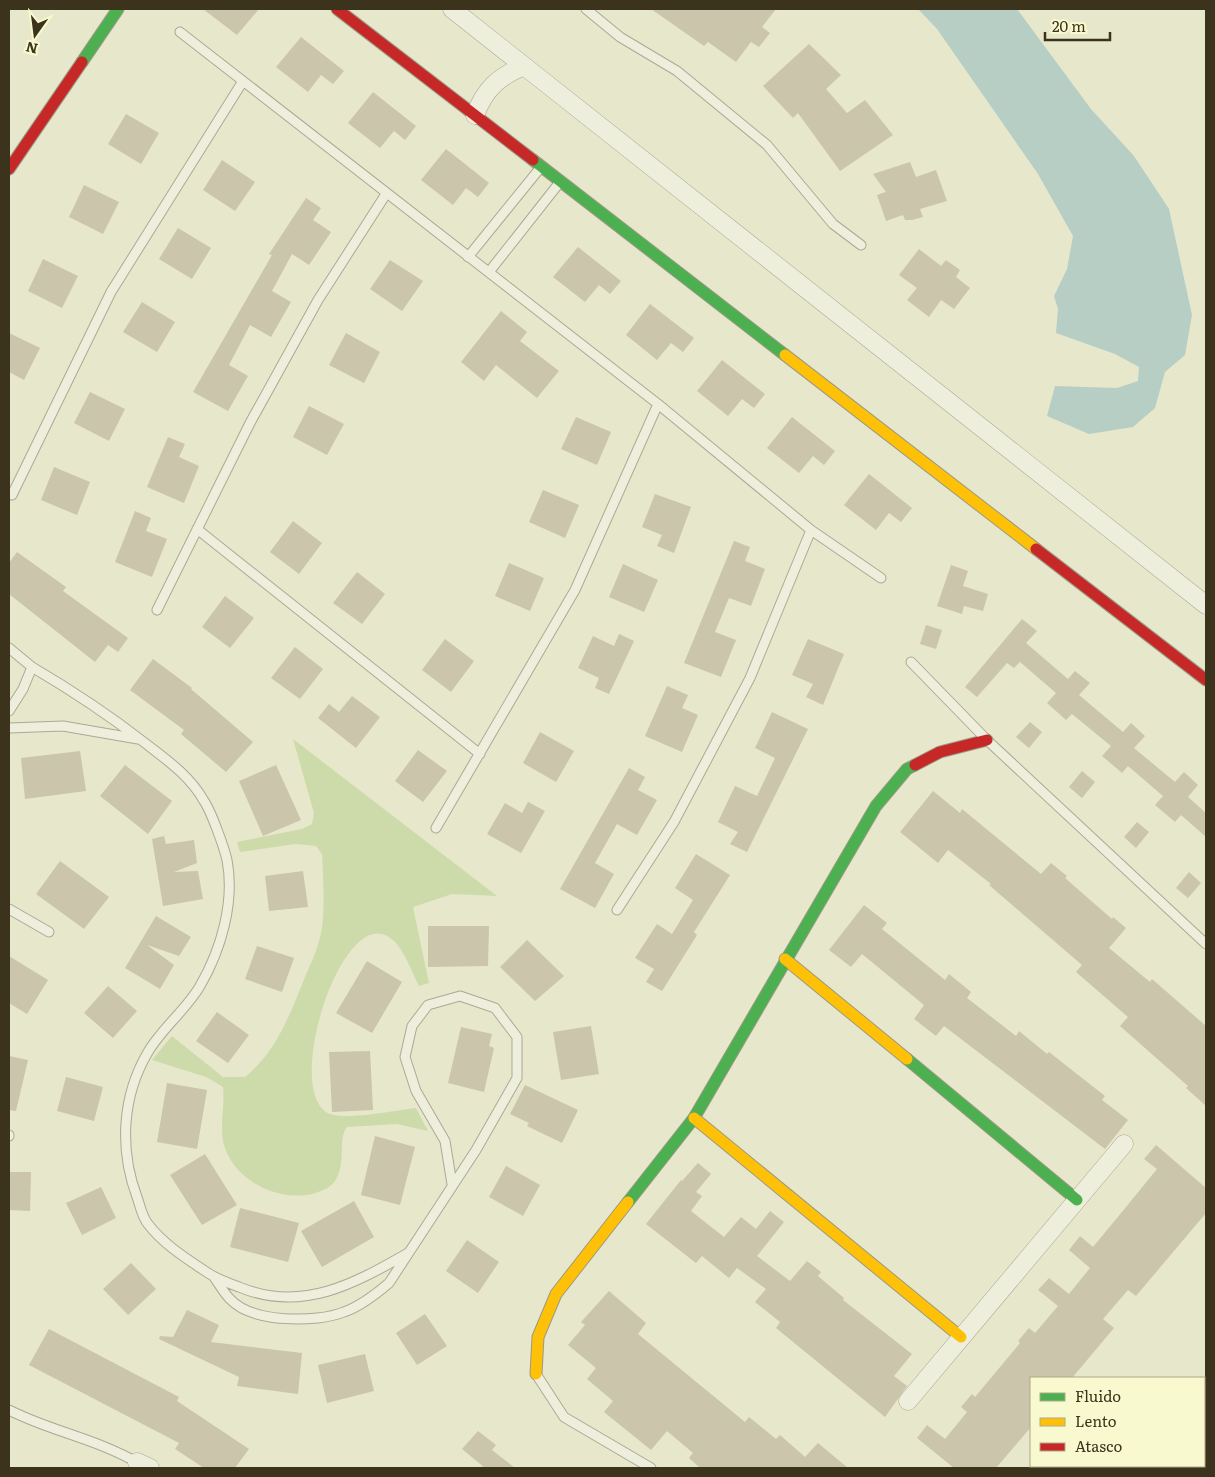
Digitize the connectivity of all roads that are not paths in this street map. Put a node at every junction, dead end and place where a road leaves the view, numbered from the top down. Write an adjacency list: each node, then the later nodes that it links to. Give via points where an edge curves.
1 (118, 9): 10 (street)
2 (337, 9): 8 (street)
3 (452, 9): 6 (street)
4 (586, 9): 13 (lane, via 620,37 677,71 768,145 833,224)
5 (180, 32): 7 (lane)
6 (524, 66): 8 (street, via 504,74 491,84); 21 (street)
7 (243, 81): 12 (lane); 17 (lane, via 110,292)
8 (475, 115): 9 (street)
9 (541, 166): 11 (street); 14 (lane)
10 (9, 169)
11 (561, 181): 15 (lane); 26 (street)
12 (386, 194): 14 (lane); 18 (lane, via 314,308 250,423)
13 (862, 245)
14 (468, 257): 15 (lane)
15 (489, 272): 16 (lane)
16 (658, 404): 19 (lane); 31 (lane, via 575,590)
17 (12, 495)
18 (197, 529): 22 (lane); 31 (lane)
19 (811, 530): 20 (lane); 34 (lane, via 750,678 674,822)
20 (881, 578)
21 (1206, 606)
22 (157, 610)
23 (9, 648): 25 (lane)
24 (911, 662): 30 (lane)
25 (32, 667): 27 (lane); 29 (lane, via 94,704)
26 (1206, 680)
27 (9, 710)
28 (9, 728): 29 (lane, via 63,726)
29 (140, 740): 43 (lane, via 180,770 205,801 227,859 228,900 218,948 199,987 150,1048 139,1069 125,1121 127,1172 146,1223 183,1256)
30 (987, 740): 36 (lane); 37 (street, via 940,752 907,769 876,806)
31 (480, 754): 32 (lane)
32 (436, 828)
33 (9, 909): 35 (lane)
34 (617, 910)
35 (49, 932)
36 (1206, 944)
37 (785, 960): 38 (street); 41 (street)
38 (694, 1118): 44 (street); 45 (street, via 556,1294 538,1337)
39 (1124, 1144): 41 (street)
40 (452, 1184): 40 (lane, via 476,1150 517,1078 517,1038 495,1008 460,996 428,1005 412,1026 405,1057 416,1091 445,1141); 42 (lane)
41 (1077, 1200): 44 (street)
42 (408, 1253): 43 (lane, via 363,1279 325,1293 281,1298 252,1292); 43 (lane, via 390,1283 369,1300 343,1313 296,1320 254,1313 231,1301)
43 (214, 1277)
44 (962, 1337): 46 (street)
45 (536, 1374): 51 (lane, via 564,1417)
46 (908, 1401)
47 (9, 1410): 48 (lane)
48 (21, 1416): 49 (lane); 50 (lane, via 81,1436)
49 (9, 1421)
50 (143, 1466)
51 (651, 1468)

